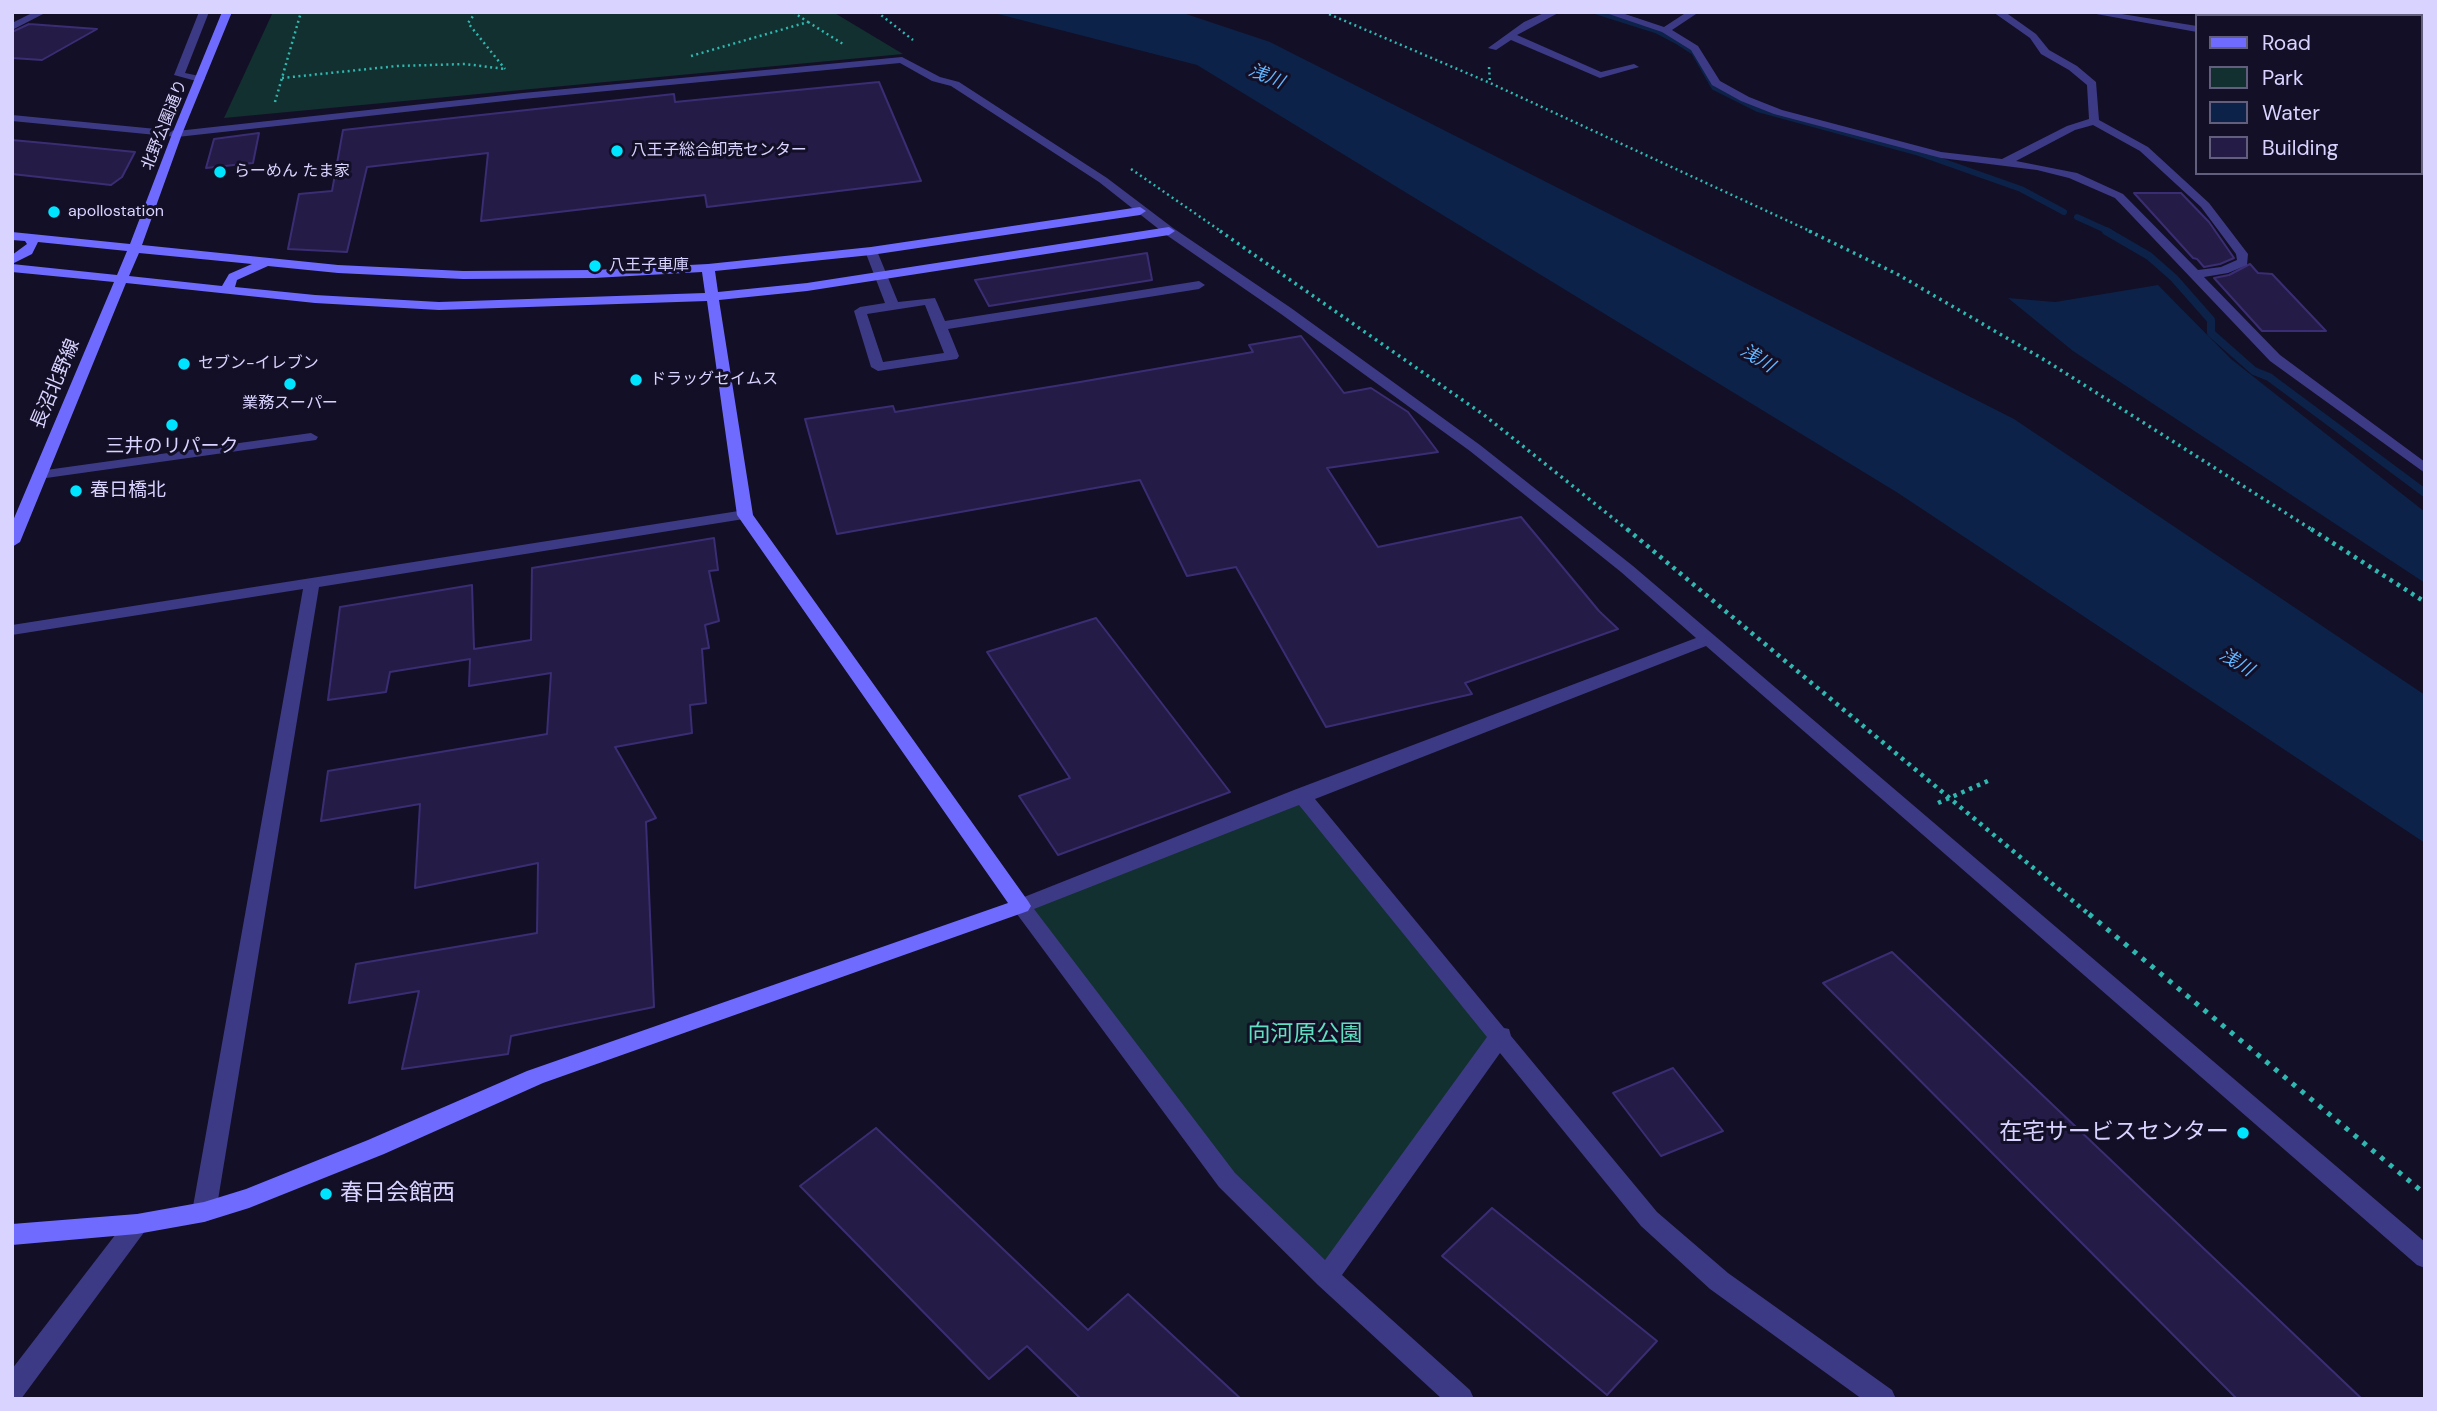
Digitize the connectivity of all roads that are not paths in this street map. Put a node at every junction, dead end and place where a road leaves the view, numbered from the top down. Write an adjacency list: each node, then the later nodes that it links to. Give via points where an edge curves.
1 (42, 12): 9 (street)
2 (204, 12): 15 (street, via 179,75)
3 (227, 12): 15 (street, 北野公園通り)
4 (1555, 12): 12 (street)
5 (1608, 12): 11 (street)
6 (1694, 12): 11 (street)
7 (1998, 12): 17 (street, via 2092,84)
8 (2090, 12): 10 (street)
9 (12, 27)
10 (2196, 29)
11 (1665, 30): 19 (street, via 1695,48 1716,83 1778,112 1941,155)
12 (1510, 36): 13 (street); 14 (street, via 1600,75)
13 (1493, 48)
14 (1634, 67)
15 (200, 79): 18 (street, 北野公園通り)
16 (12, 118): 18 (street)
17 (2094, 121): 19 (street); 30 (street, via 2144,149 2205,205 2242,254 2243,262)
18 (177, 134): 20 (street, via 902,60 955,85 1103,180); 24 (street, 北野公園通り)
19 (2003, 163): 30 (street, via 2073,175 2119,196)
20 (1140, 211): 21 (street); 25 (street)
21 (1169, 231): 31 (street); 46 (street, via 1475,449 1627,569)
22 (12, 236): 23 (street)
23 (30, 238): 24 (street); 26 (street, via 33,244 28,251)
24 (134, 250): 27 (street); 32 (street, 長沼北野線)
25 (871, 251): 29 (street); 31 (street)
26 (12, 260)
27 (271, 262): 34 (street, via 233,277); 35 (street)
28 (12, 268): 32 (street)
29 (708, 268): 35 (street, via 594,274); 36 (street)
30 (2193, 275): 40 (street, via 2275,358)
31 (881, 277): 36 (street); 37 (street)
32 (121, 281): 34 (street); 41 (street, 長沼北野線)
33 (1199, 285): 38 (street)
34 (229, 291): 35 (street)
35 (451, 291): 36 (street, via 588,303)
36 (710, 297): 42 (street)
37 (893, 306): 38 (street, via 930,301); 38 (street, via 860,311 878,367 952,356)
38 (940, 326)
39 (312, 437): 41 (street)
40 (2425, 469)
41 (39, 475): 43 (street, 長沼北野線)
42 (745, 515): 44 (street); 48 (street)
43 (12, 542)
44 (312, 583): 45 (street); 50 (street)
45 (12, 630)
46 (1706, 640): 47 (street); 53 (street)
47 (1301, 795): 48 (street); 49 (street)
48 (1021, 906): 50 (street, via 535,1077 289,1184); 54 (street, via 1227,1180)
49 (1501, 1035): 54 (street); 57 (street, via 1649,1219 1719,1281)
50 (204, 1212): 51 (street)
51 (137, 1224): 52 (street); 55 (street)
52 (12, 1235)
53 (2425, 1257)
54 (1327, 1277): 56 (street)
55 (12, 1390)
56 (1461, 1399)
57 (1883, 1399)

